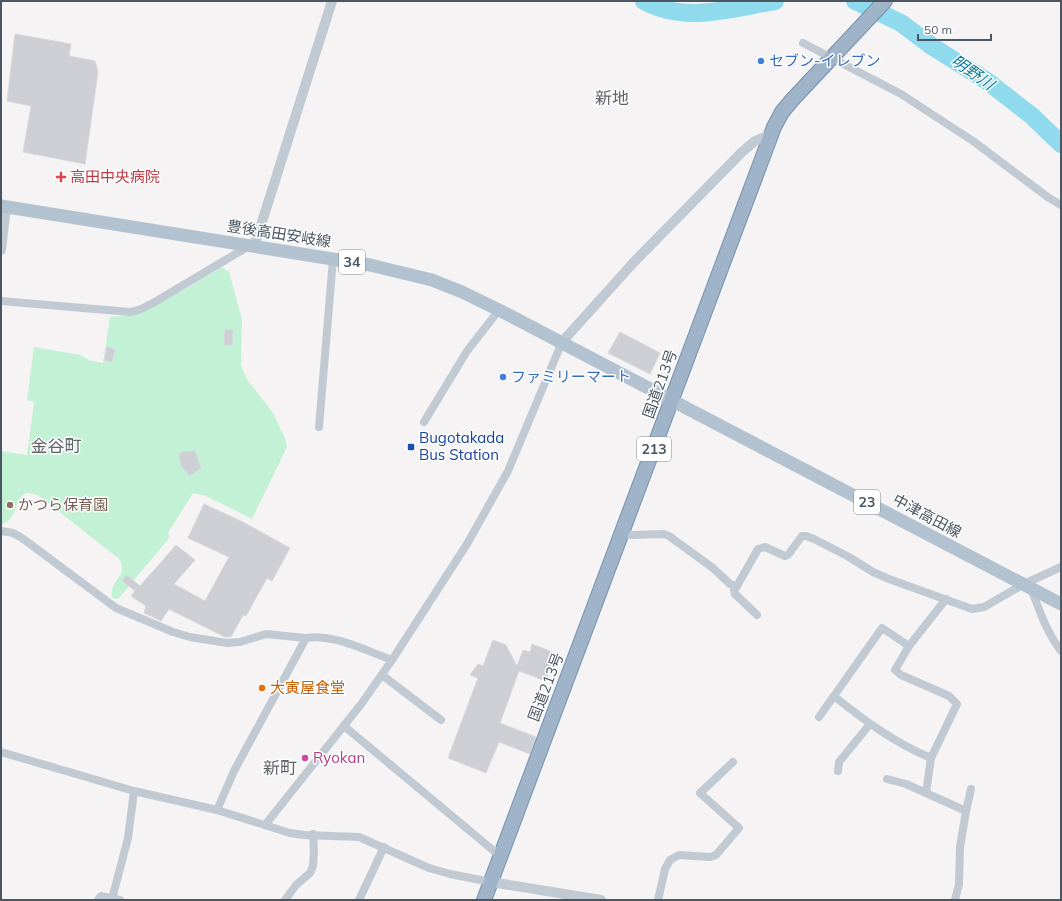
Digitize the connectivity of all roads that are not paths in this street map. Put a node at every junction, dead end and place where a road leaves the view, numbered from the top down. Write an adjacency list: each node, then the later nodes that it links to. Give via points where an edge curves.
1 (332, 1): 8 (street)
2 (884, 2): 4 (highway, 国道213号 / 213)
3 (803, 43): 4 (street)
4 (831, 58): 5 (highway, 国道213号 / 213, via 787,105); 7 (street, via 901,94 974,141)
5 (772, 134): 13 (street, via 755,141 742,152 634,262); 14 (highway, 国道213号 / 213)
6 (3, 204): 8 (main road, 豊後高田安岐線 / 34); 9 (street)
7 (1061, 205)
8 (252, 246): 10 (main road, 豊後高田安岐線 / 34); 11 (street, via 153,303 130,312)
9 (1, 250)
10 (333, 259): 12 (main road, 豊後高田安岐線 / 34, via 432,280); 16 (street)
11 (1, 301)
12 (499, 310): 13 (main road, 豊後高田安岐線 / 34); 15 (street, via 467,352)
13 (562, 342): 14 (main road, 豊後高田安岐線 / 34); 28 (street, via 508,471 491,504)
14 (672, 400): 18 (highway, 国道213号 / 213); 21 (main road, 中津高田線 / 23)
15 (424, 422)
16 (319, 427)
17 (1, 531): 25 (street, via 22,538 116,608 173,632 227,643 266,634)
18 (622, 534): 20 (street, via 669,536 713,568 730,584); 48 (highway, 国道213号 / 213)
19 (1061, 567): 21 (street)
20 (737, 586): 22 (street, via 758,549 765,547 785,556 802,536 806,536 873,572); 24 (street, via 735,594)
21 (1028, 586): 22 (street, via 978,609); 23 (main road, 中津高田線 / 23); 27 (street, via 1052,640)
22 (946, 599): 26 (street)
23 (1061, 604)
24 (757, 615)
25 (306, 638): 28 (street, via 336,640); 43 (street, via 234,770)
26 (910, 646): 30 (street, via 882,628); 36 (street, via 895,670 949,696 957,704)
27 (1061, 651)
28 (392, 660): 29 (street)
29 (382, 675): 32 (street); 34 (street)
30 (835, 697): 31 (street); 33 (street)
31 (819, 717)
32 (441, 720)
33 (870, 724): 36 (street); 38 (street, via 839,762)
34 (344, 726): 45 (street); 48 (street)
35 (1, 752): 41 (street)
36 (931, 758): 42 (street)
37 (733, 762): 56 (street, via 700,793 739,828 716,855 710,858 679,856 670,860 665,869)
38 (838, 771)
39 (887, 779): 42 (street)
40 (970, 789): 44 (street)
41 (134, 791): 43 (street); 50 (street)
42 (926, 793): 44 (street)
43 (217, 810): 45 (street)
44 (966, 811): 57 (street, via 960,847 959,884)
45 (265, 825): 46 (street, via 290,833)
46 (313, 834): 47 (street, via 358,837); 52 (street, via 313,866 310,873)
47 (384, 847): 49 (street, via 429,868); 53 (street)
48 (500, 856): 49 (highway, 国道213号 / 213)
49 (491, 882): 54 (highway, 国道213号 / 213); 55 (street)
50 (116, 899): 51 (street, via 101,896)
51 (98, 900)
52 (284, 900)
53 (359, 900)
54 (484, 900)
55 (602, 900)
56 (658, 900)
57 (955, 900)

